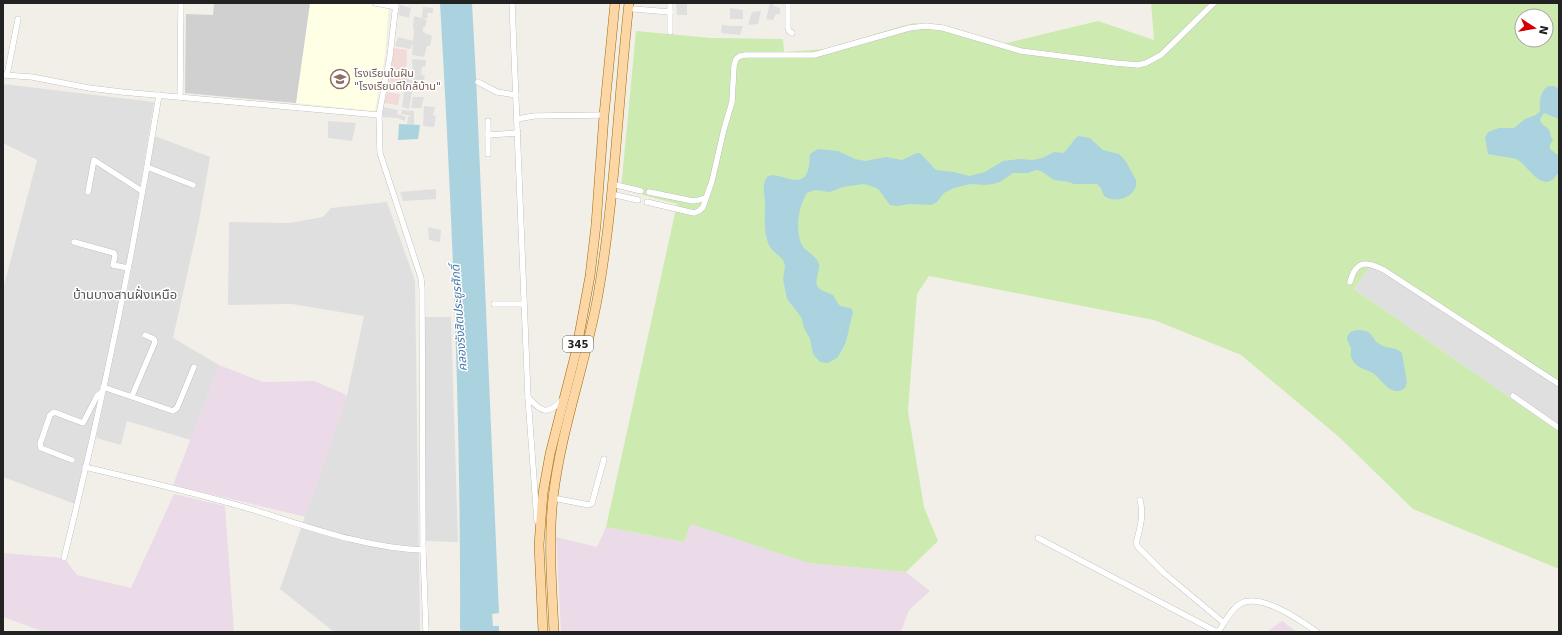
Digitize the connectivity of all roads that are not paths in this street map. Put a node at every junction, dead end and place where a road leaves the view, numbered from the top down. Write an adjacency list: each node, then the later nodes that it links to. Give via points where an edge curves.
1 (181, 3): 20 (street)
2 (375, 3): 9 (street)
3 (512, 3): 18 (street)
4 (610, 3): 15 (main road)
5 (615, 3): 15 (main road, 345)
6 (670, 3): 11 (street)
7 (788, 3): 14 (street, via 788,28)
8 (1214, 3): 36 (street, via 1161,55 1138,65 1021,51 943,28 926,26 909,28 814,55 740,56 734,66 730,112)
9 (396, 5): 22 (street)
10 (632, 5): 11 (street); 29 (main road, 345, via 623,54)
11 (670, 12): 13 (street)
12 (18, 19): 16 (street)
13 (670, 32)
14 (792, 33)
15 (610, 54): 21 (main road, 345)
16 (5, 75): 19 (street)
17 (478, 82): 18 (street, via 497,92)
18 (516, 95): 23 (street)
19 (159, 96): 20 (street); 28 (street)
20 (180, 97): 22 (street)
21 (604, 115): 23 (street, via 534,116); 51 (main road, 345, via 590,276 576,352)
22 (379, 116): 60 (street, via 380,153 421,278)
23 (517, 119): 25 (street)
24 (488, 122): 26 (street)
25 (518, 133): 26 (street); 43 (street)
26 (488, 135): 27 (street)
27 (488, 154)
28 (147, 167): 30 (street); 32 (street)
29 (612, 184): 31 (street); 35 (main road, 345)
30 (193, 185)
31 (641, 190)
32 (142, 191): 33 (street, via 94,160); 40 (street)
33 (88, 192)
34 (649, 192): 36 (street, via 693,201)
35 (611, 194): 37 (street); 56 (main road, 345, via 594,316)
36 (705, 198): 38 (street, via 703,207 694,213)
37 (638, 200)
38 (646, 202)
39 (74, 242): 40 (street, via 114,253 113,265)
40 (128, 268): 47 (street)
41 (1350, 282): 46 (street, via 1358,266 1372,264)
42 (494, 304): 43 (street)
43 (524, 304): 50 (street)
44 (145, 335): 48 (street, via 155,342)
45 (194, 367): 48 (street, via 175,411)
46 (1559, 384)
47 (103, 389): 48 (street); 54 (street, via 83,423 54,412 50,415 40,444 41,448); 55 (street)
48 (132, 396)
49 (1513, 396): 52 (street)
50 (528, 397): 51 (street, via 540,410 548,411); 59 (street)
51 (564, 397): 59 (main road, 345, via 546,474)
52 (1559, 428)
53 (604, 459): 56 (street, via 592,503 589,505)
54 (72, 460)
55 (85, 467): 60 (street, via 210,497 377,545); 61 (street)
56 (553, 498): 65 (main road, 345, via 551,548)
57 (1140, 500): 62 (street, via 1142,518 1136,543 1138,548)
58 (1038, 538): 62 (street, via 1215,631)
59 (539, 545): 64 (main road, 345)
60 (423, 550): 63 (street)
61 (64, 558)
62 (1224, 623): 66 (street, via 1234,609 1248,601 1288,612)
63 (426, 632)
64 (543, 632)
65 (554, 632)
66 (1317, 632)

